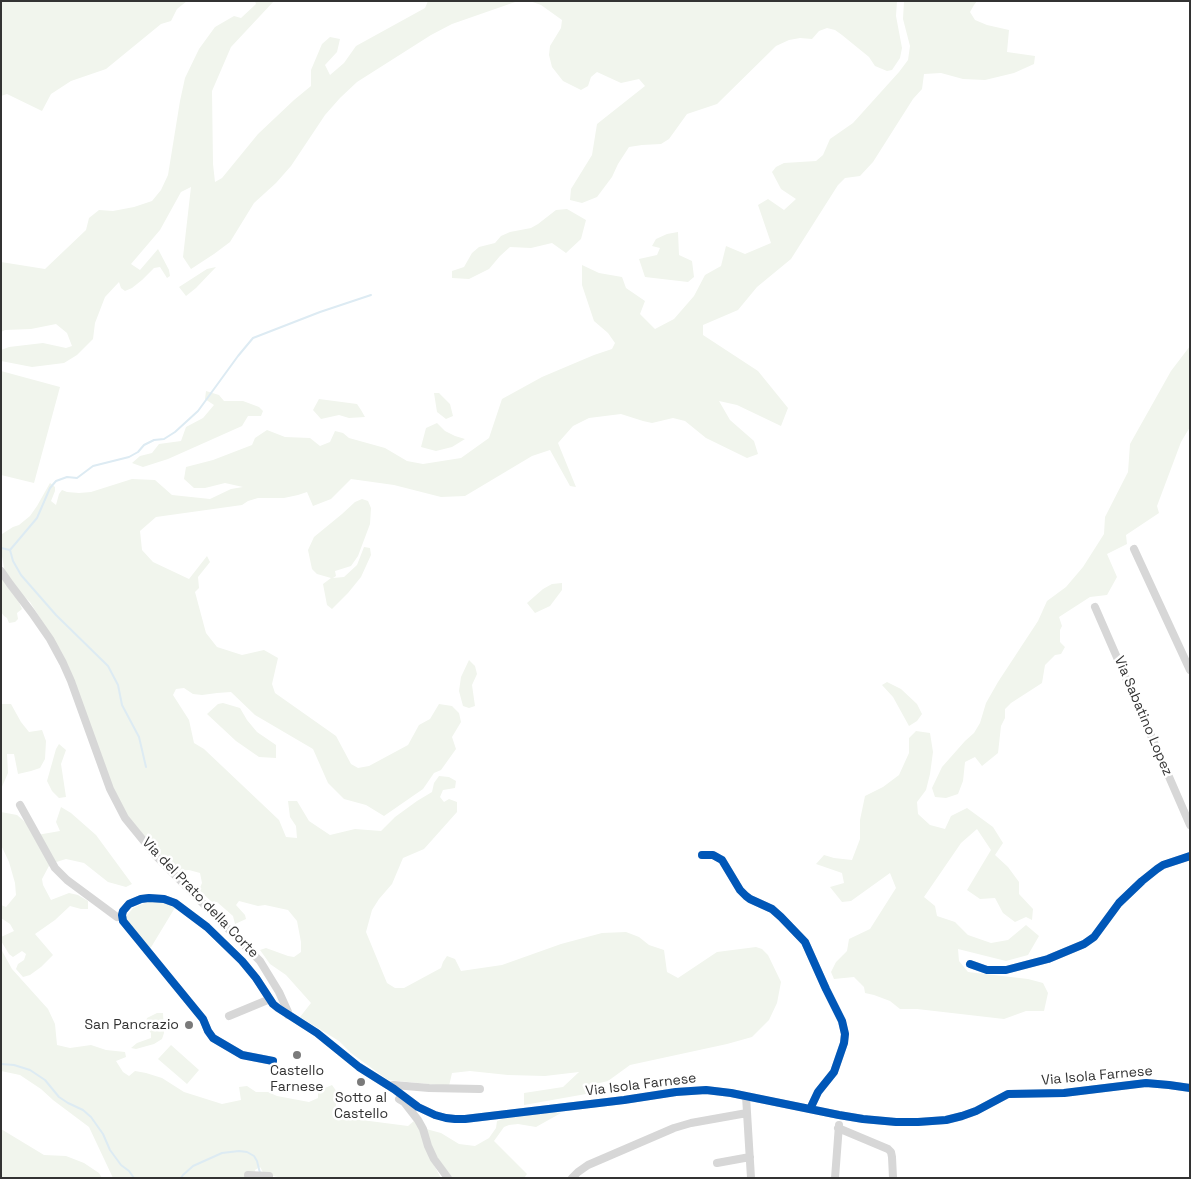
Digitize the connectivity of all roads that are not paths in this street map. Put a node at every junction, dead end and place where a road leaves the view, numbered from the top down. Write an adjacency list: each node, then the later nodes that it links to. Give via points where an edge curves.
1 (1134, 549): 4 (street)
2 (1, 571): 12 (street, Via del Prato della Corte, via 50,639 63,663 121,811 156,856 260,961 279,992)
3 (1095, 607): 6 (street, Via Sabatino Lopez)
4 (1190, 670)
5 (20, 806): 9 (street, via 55,868)
6 (1190, 826)
7 (702, 855): 19 (street, via 713,854 722,860 750,900 772,909 805,942 842,1021 844,1043 834,1072 818,1092)
8 (1190, 856): 10 (street, via 1164,865 1149,875 1125,897 1097,934 1068,952 1006,970 987,970)
9 (116, 917)
10 (970, 964)
11 (270, 1000): 12 (street, Via Isola Farnese); 13 (street); 14 (street, Via Isola Farnese, via 242,961 207,927 175,903 149,898 131,903 123,911 123,921 203,1019 213,1038 242,1055)
12 (288, 1015): 15 (street, Via Isola Farnese)
13 (229, 1016)
14 (273, 1062)
15 (392, 1088): 17 (street, via 394,1085); 18 (street, Via Isola Farnese, via 418,1107 455,1120 690,1091); 27 (street, via 418,1120 434,1159)
16 (1190, 1088): 21 (street, Via Isola Farnese, via 1146,1083 1064,1094 1008,1094 962,1116 924,1122)
17 (480, 1089)
18 (746, 1096): 19 (street, Via Isola Farnese); 20 (street)
19 (810, 1109): 21 (street, Via Isola Farnese)
20 (747, 1114): 23 (street); 28 (street, via 683,1125 588,1165)
21 (840, 1115): 22 (street)
22 (838, 1128): 30 (street); 31 (street, via 888,1149 892,1157)
23 (750, 1157): 24 (street); 29 (street)
24 (717, 1163)
25 (252, 1176): 26 (street)
26 (268, 1176)
27 (448, 1178)
28 (572, 1178)
29 (751, 1178)
30 (834, 1178)
31 (893, 1178)

